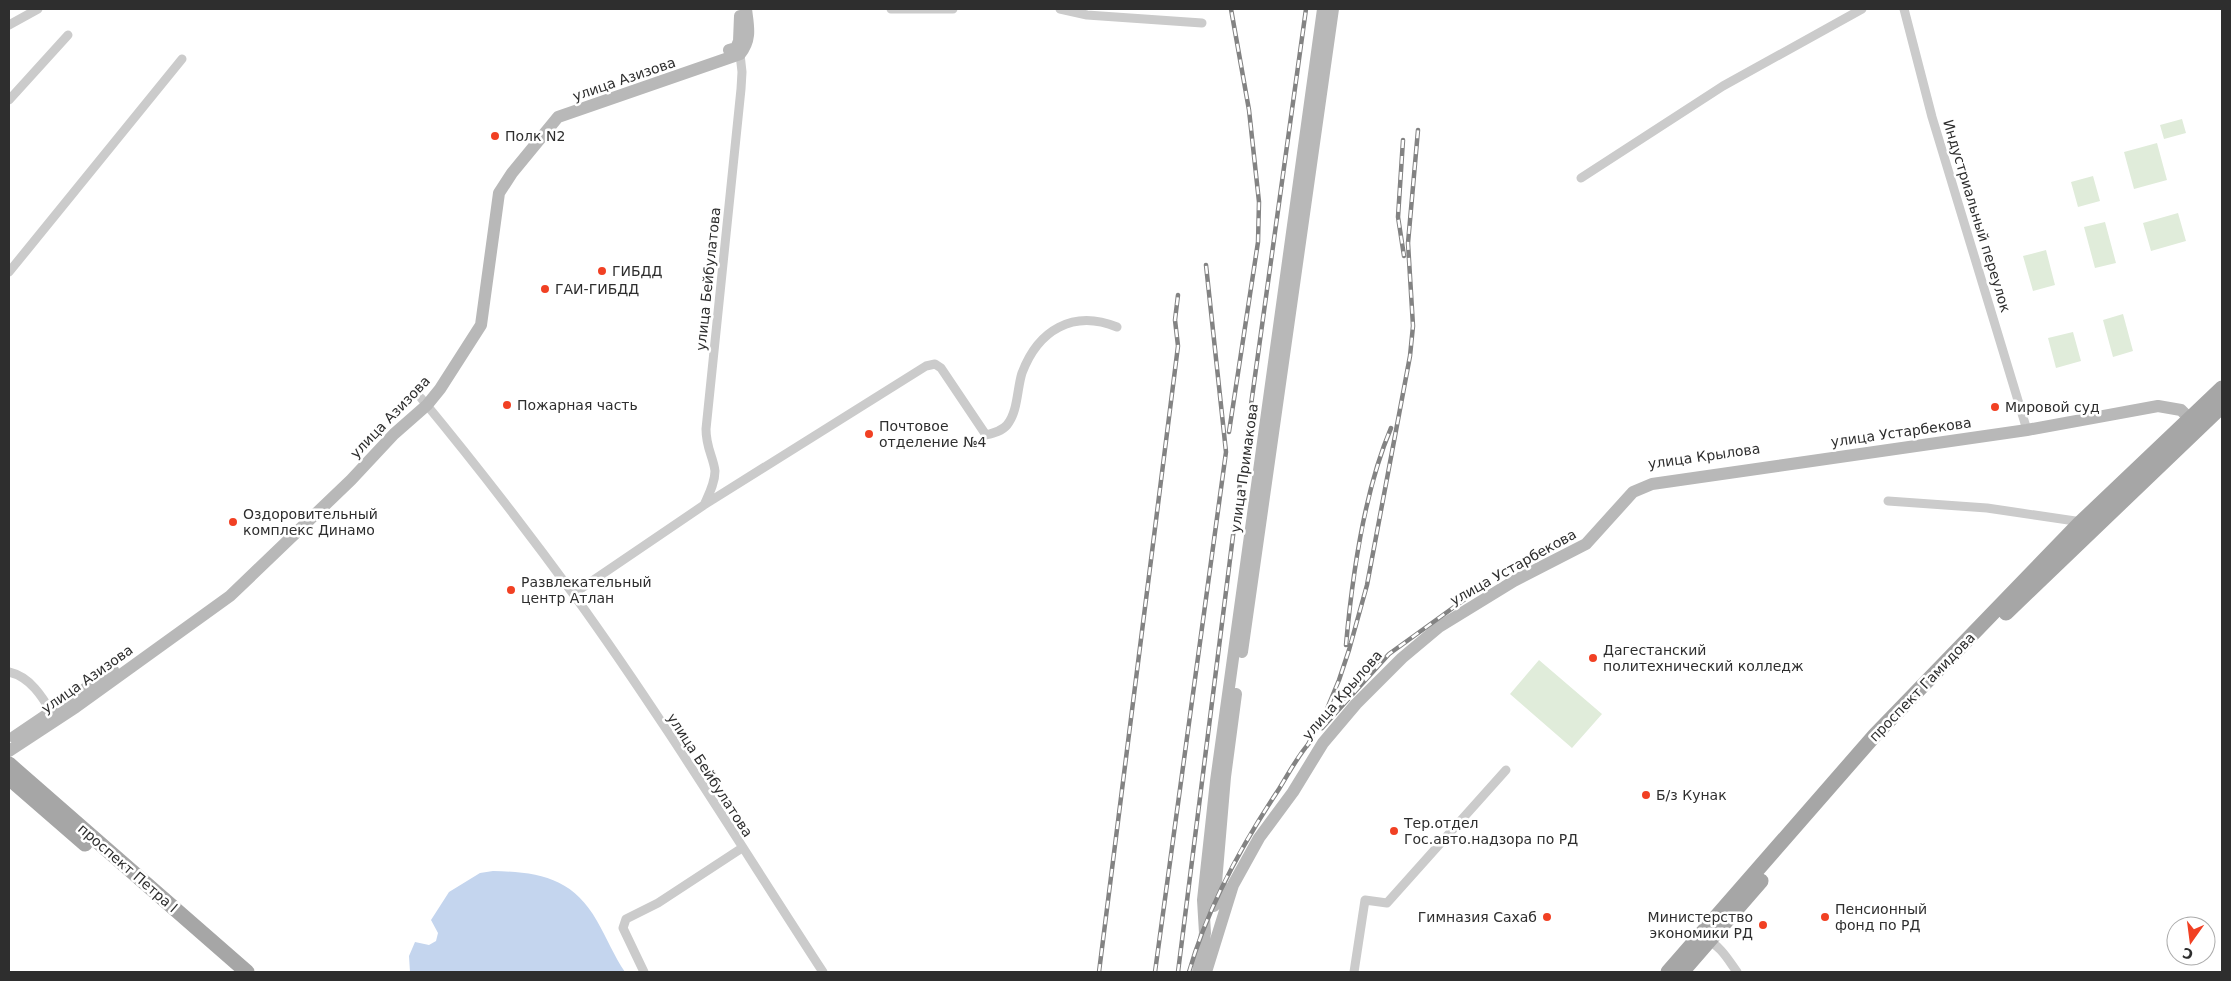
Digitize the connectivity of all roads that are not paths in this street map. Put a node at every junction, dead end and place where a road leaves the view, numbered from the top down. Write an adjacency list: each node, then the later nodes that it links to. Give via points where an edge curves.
1 (38, 9): 12 (street)
2 (739, 9): 21 (main road, улица Азизова, via 740,34 736,48 556,112 508,167 493,193 477,316 469,335)
3 (746, 9): 14 (main road, via 749,37)
4 (891, 9): 5 (street)
5 (953, 9)
6 (1060, 9): 11 (street, via 1087,15)
7 (1323, 9): 38 (main road, улица Примакова, via 1216,781 1203,900)
8 (1333, 9): 37 (main road, улица Примакова, via 1226,768)
9 (1862, 9): 17 (street, via 1723,86)
10 (1904, 9): 24 (street, Индустриальный переулок, via 1932,117)
11 (1202, 23)
12 (9, 25)
13 (68, 34): 16 (street)
14 (740, 54): 21 (main road, улица Азизова, via 558,117 499,192 481,325 440,389); 26 (street, улица Бейбулатова, via 742,89 706,443 714,477)
15 (182, 60): 18 (street)
16 (9, 100)
17 (1581, 178)
18 (9, 272)
19 (1117, 327): 26 (street, via 1101,320 1086,320 1062,326 1042,337 1022,372 1008,424 998,432 986,435 941,368 935,364 926,366)
20 (2222, 388): 23 (main road, проспект Гамидова)
21 (424, 401): 28 (street, улица Бейбулатова); 30 (main road, улица Азизова, via 351,480 230,596)
22 (2222, 406): 23 (main road, проспект Гамидова)
23 (2195, 423): 24 (main road, улица Крылова, via 2182,408 2159,403); 27 (main road, проспект Гамидова); 40 (main road, проспект Гамидова, via 1938,683)
24 (2026, 429): 37 (main road, улица Крылова, via 1643,479 1624,489 1576,543 1493,587 1436,624 1377,675 1286,788 1255,834); 39 (main road, улица Устарбекова, via 1652,484 1633,492 1586,544 1514,581 1439,627 1384,675 1323,743 1259,838 1233,885)
25 (1888, 501): 27 (street, via 1987,508)
26 (704, 505): 28 (street)
27 (2082, 522): 40 (main road, проспект Гамидова, via 1875,735)
28 (573, 594): 36 (street, улица Бейбулатова)
29 (9, 672): 30 (street, via 39,691)
30 (53, 715): 31 (main road, улица Азизова); 32 (main road, улица Азизова)
31 (9, 741)
32 (9, 751)
33 (9, 764): 43 (main road, проспект Петра I)
34 (1506, 770): 47 (street, via 1387,903 1365,900)
35 (9, 778): 42 (main road, проспект Петра I)
36 (742, 848): 41 (street, via 658,904 626,919 623,928); 44 (street, улица Бейбулатова)
37 (1216, 903): 38 (main road, улица Крылова); 39 (main road)
38 (1204, 926): 39 (main road); 45 (main road)
39 (1219, 930): 46 (main road, улица Устарбекова)
40 (1704, 940): 48 (main road, проспект Гамидова); 49 (main road, проспект Гамидова); 50 (street, via 1721,951)
41 (644, 971)
42 (233, 972)
43 (247, 972)
44 (823, 972)
45 (1198, 972)
46 (1206, 972)
47 (1354, 972)
48 (1668, 972)
49 (1682, 972)
50 (1737, 972)

